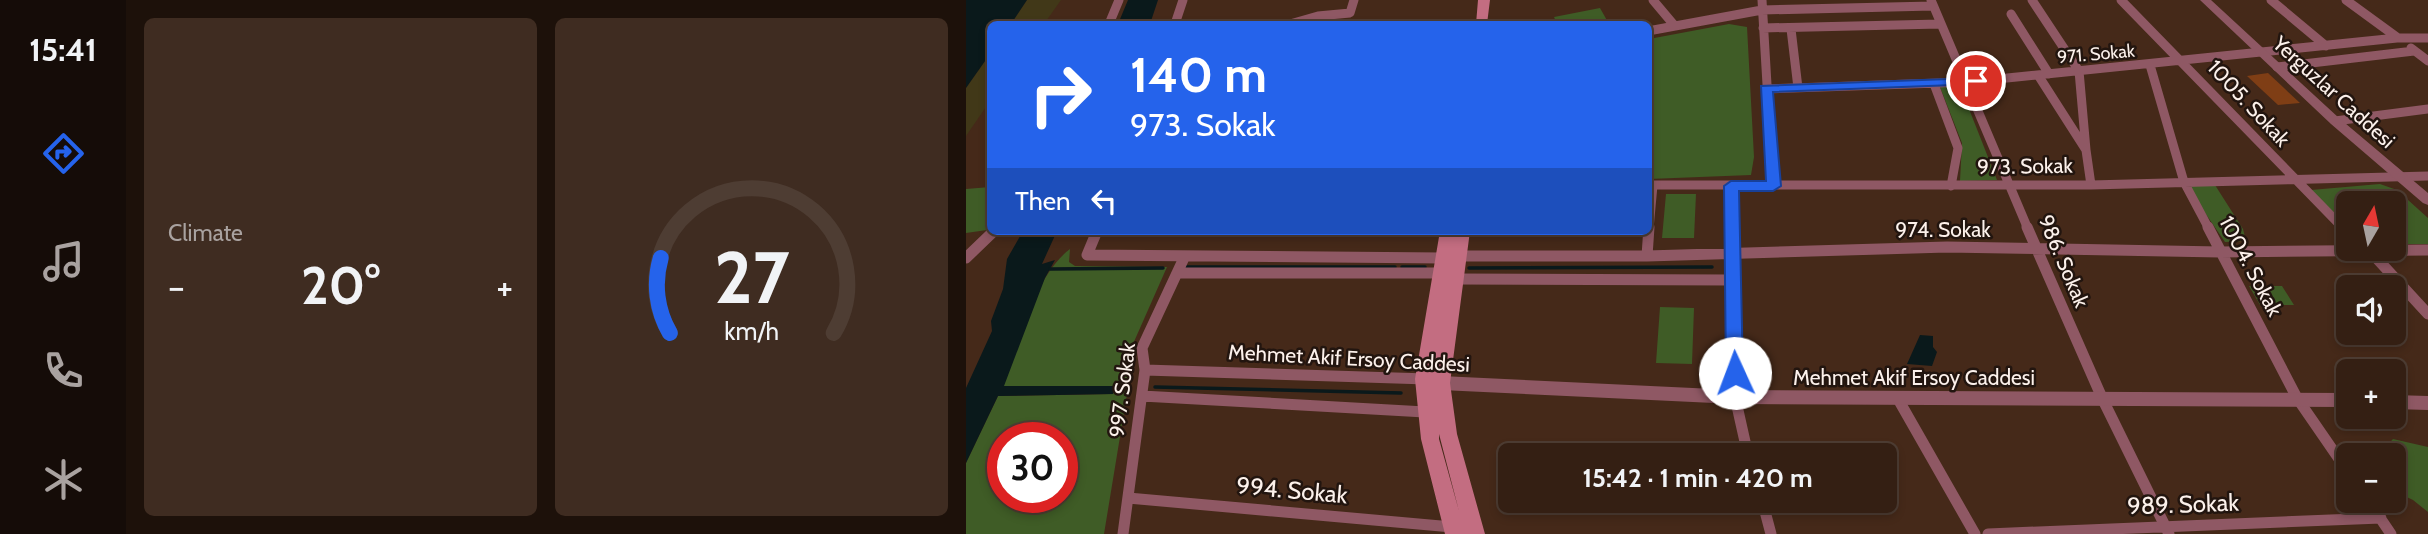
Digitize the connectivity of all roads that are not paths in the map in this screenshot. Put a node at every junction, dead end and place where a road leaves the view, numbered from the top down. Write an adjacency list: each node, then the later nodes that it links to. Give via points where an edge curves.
1 (1119, 0): 15 (street)
2 (1183, 0): 16 (street)
3 (1354, 0): 17 (street, via 1350,13)
4 (1474, 0): 18 (main road)
5 (1484, 0): 19 (main road)
6 (1653, 0): 21 (street)
7 (2032, 0): 34 (street)
8 (2121, 0): 31 (street, 1005. Sokak)
9 (2207, 0): 29 (street, Yerguzlar Caddesi)
10 (2271, 0): 27 (street)
11 (2346, 0): 25 (street)
12 (1932, 3): 13 (street); 20 (street, 986. Sokak)
13 (1762, 5): 21 (street); 22 (street)
14 (2011, 14): 35 (street)
15 (1110, 21)
16 (1176, 21)
17 (1300, 21)
18 (1472, 21)
19 (1482, 21)
20 (1940, 24): 23 (street); 37 (street, 986. Sokak)
21 (1674, 25): 24 (street)
22 (1763, 28): 23 (street); 40 (street)
23 (1791, 29): 39 (street)
24 (1652, 30)
25 (2398, 38): 26 (street, 971. Sokak); 27 (street, 971. Sokak); 28 (street)
26 (2428, 38)
27 (2326, 46): 29 (street, 971. Sokak)
28 (2414, 51): 30 (street); 33 (street)
29 (2261, 53): 31 (street, 971. Sokak); 33 (street, Yerguzlar Caddesi)
30 (2428, 61)
31 (2185, 62): 32 (street, 971. Sokak); 46 (street, 1005. Sokak)
32 (2150, 65): 34 (street, 971. Sokak); 47 (street, 1004. Sokak)
33 (2277, 67): 42 (street, Yerguzlar Caddesi)
34 (2080, 71): 35 (street, 971. Sokak); 43 (street)
35 (2049, 74): 36 (street, 971. Sokak)
36 (2038, 75): 37 (street, 971. Sokak); 43 (street)
37 (1968, 82): 38 (street, 971. Sokak); 49 (street, 986. Sokak)
38 (1934, 84): 39 (street, 971. Sokak); 53 (street, via 1958,148)
39 (1798, 88): 40 (street, 971. Sokak)
40 (1766, 89): 52 (street)
41 (2428, 109): 42 (street)
42 (2335, 121): 45 (street, Yerguzlar Caddesi)
43 (2086, 150): 50 (street)
44 (2428, 176): 45 (street, 973. Sokak)
45 (2402, 177): 46 (street, 973. Sokak); 54 (street, Yerguzlar Caddesi)
46 (2293, 179): 47 (street, 973. Sokak); 55 (street, 1005. Sokak)
47 (2184, 182): 50 (street, 973. Sokak); 65 (street, 1004. Sokak)
48 (1652, 185): 51 (street, 973. Sokak)
49 (2011, 185): 50 (street, 973. Sokak); 53 (street, 973. Sokak); 61 (street, 986. Sokak)
50 (2091, 185)
51 (1731, 186): 52 (street, 973. Sokak); 66 (street)
52 (1773, 186): 53 (street, 973. Sokak)
53 (1951, 186)
54 (2428, 200)
55 (2336, 221)
56 (990, 235): 68 (street)
57 (1095, 235): 69 (street, 974. Sokak, via 1087,255)
58 (1448, 235): 71 (main road)
59 (1461, 235): 71 (main road)
60 (1648, 235): 67 (street)
61 (2036, 249): 65 (street, 974. Sokak); 66 (street, 974. Sokak, via 1920,247); 81 (street, 986. Sokak)
62 (2336, 250): 65 (street, 974. Sokak)
63 (2406, 250): 64 (street, 974. Sokak)
64 (2428, 250)
65 (2220, 252): 79 (street, 1004. Sokak)
66 (1731, 253): 67 (street, 974. Sokak); 73 (street)
67 (1647, 256): 71 (street, 974. Sokak)
68 (966, 258)
69 (1184, 258): 71 (street, 974. Sokak); 72 (street, 997. Sokak)
70 (2381, 261): 74 (street)
71 (1449, 267): 72 (street); 73 (street); 76 (main road)
72 (1178, 273): 75 (street, 997. Sokak, via 1142,348)
73 (1731, 280): 78 (street)
74 (2428, 314)
75 (1145, 370): 76 (street, Mehmet Akif Ersoy Caddesi); 77 (street, 997. Sokak)
76 (1433, 381): 78 (street, Mehmet Akif Ersoy Caddesi); 85 (main road); 95 (main road)
77 (1142, 396): 85 (street); 88 (street, 997. Sokak)
78 (1735, 397): 80 (street, Mehmet Akif Ersoy Caddesi); 86 (street)
79 (2297, 398): 81 (street, Mehmet Akif Ersoy Caddesi); 82 (street, Mehmet Akif Ersoy Caddesi); 87 (street, 1004. Sokak)
80 (1898, 399): 81 (street, Mehmet Akif Ersoy Caddesi); 97 (street)
81 (2104, 400): 93 (street, 986. Sokak)
82 (2336, 400)
83 (2406, 402): 84 (street)
84 (2428, 403)
85 (1425, 412): 92 (main road)
86 (1745, 443)
87 (2336, 455)
88 (1128, 498): 92 (street, 994. Sokak); 94 (street, 997. Sokak)
89 (1765, 513): 96 (street)
90 (2377, 513): 91 (street)
91 (2381, 518): 93 (street, 989. Sokak); 99 (street)
92 (1453, 531)
93 (2167, 531): 98 (street, 989. Sokak)
94 (1123, 534)
95 (1475, 534)
96 (1771, 534)
97 (1975, 534)
98 (1988, 534)
99 (2391, 534)

